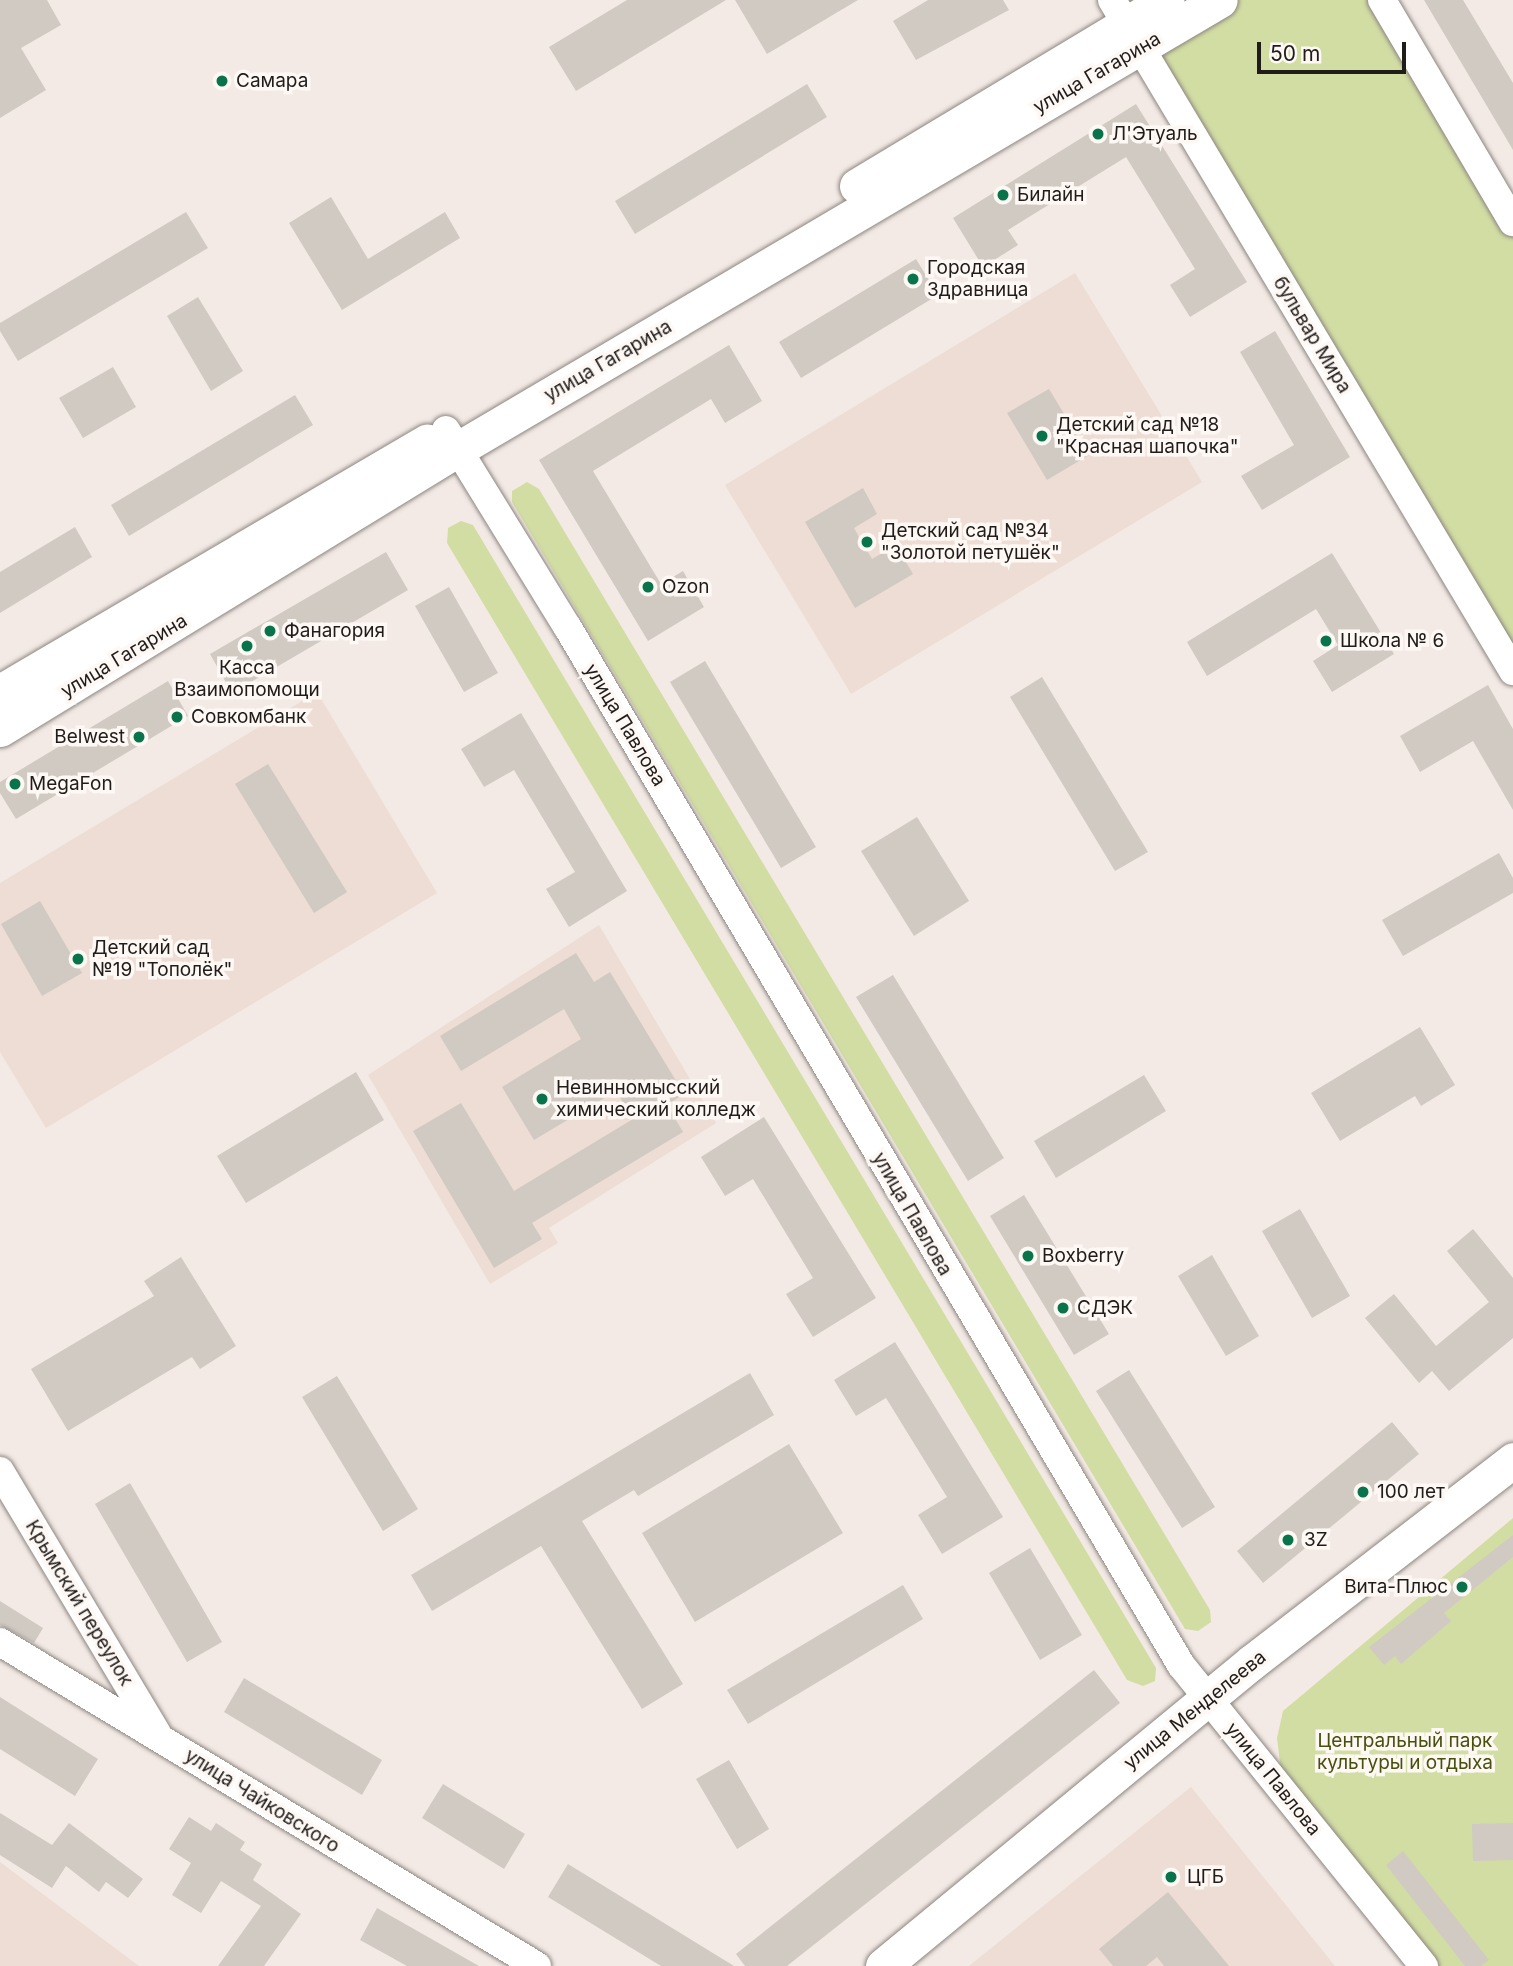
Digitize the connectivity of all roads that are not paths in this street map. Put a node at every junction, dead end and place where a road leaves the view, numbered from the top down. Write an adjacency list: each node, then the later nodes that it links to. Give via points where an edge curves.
1 (1166, 0): 4 (main road, улица Гагарина)
2 (1220, 0): 4 (main road, улица Гагарина)
3 (1382, 0): 5 (street)
4 (1126, 24): 6 (main road, улица Гагарина); 7 (street, бульвар Мира)
5 (1513, 222)
6 (452, 439): 8 (main road, улица Гагарина); 9 (main road, улица Гагарина); 13 (street, улица Павлова, via 1181,1665)
7 (1513, 671)
8 (0, 692)
9 (0, 729)
10 (1513, 1460): 13 (main road, улица Менделеева)
11 (0, 1471): 14 (street, Крымский переулок)
12 (0, 1642): 14 (street, улица Чайковского)
13 (1209, 1697): 16 (main road, улица Менделеева); 17 (street, улица Павлова)
14 (159, 1736): 15 (street, улица Чайковского)
15 (531, 1963)
16 (883, 1966)
17 (1424, 1966)

